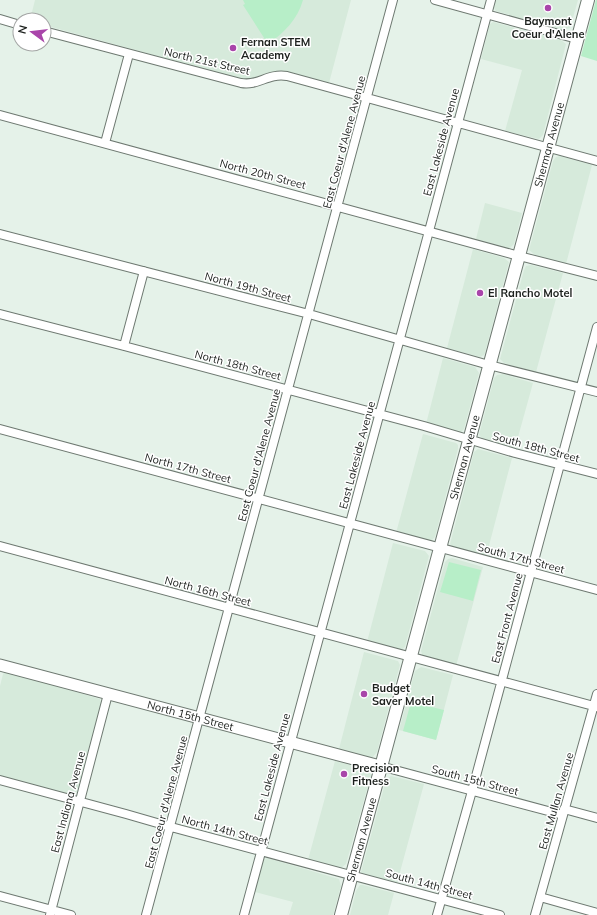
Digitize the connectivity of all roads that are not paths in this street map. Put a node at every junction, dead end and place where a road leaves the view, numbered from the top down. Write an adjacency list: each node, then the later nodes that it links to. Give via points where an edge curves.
1 (393, 0): 11 (street, East Coeur d'Alene Avenue)
2 (435, 0): 5 (street)
3 (491, 0): 5 (street, East Lakeside Avenue)
4 (588, 0): 9 (main road, Sherman Avenue)
5 (487, 14): 9 (street); 13 (street, East Lakeside Avenue)
6 (0, 19): 7 (street)
7 (12, 23)
8 (52, 33): 10 (street, North 21st Street)
9 (577, 38): 15 (main road, Sherman Avenue)
10 (129, 54): 11 (street, North 21st Street, via 241,83 251,84 271,76 283,75); 14 (street)
11 (368, 98): 13 (street, North 21st Street); 17 (street, East Coeur d'Alene Avenue)
12 (0, 115): 14 (street, North 20th Street)
13 (458, 123): 15 (street, North 21st Street); 18 (street, East Lakeside Avenue)
14 (105, 143): 17 (street, North 20th Street)
15 (549, 147): 16 (street, North 21st Street); 20 (main road, Sherman Avenue)
16 (597, 161)
17 (338, 206): 18 (street, North 20th Street); 24 (street, East Coeur d'Alene Avenue)
18 (429, 231): 20 (street, North 20th Street); 26 (street, East Lakeside Avenue)
19 (0, 234): 21 (street, North 19th Street)
20 (519, 256): 22 (street, North 20th Street); 28 (main road, Sherman Avenue)
21 (144, 271): 24 (street, North 19th Street); 27 (street)
22 (597, 276)
23 (0, 314): 27 (street, North 18th Street)
24 (309, 314): 26 (street, North 19th Street); 30 (street, East Coeur d'Alene Avenue)
25 (597, 327): 29 (street, East Front Avenue)
26 (399, 340): 28 (street, North 19th Street); 32 (street, East Lakeside Avenue)
27 (124, 346): 30 (street, North 18th Street)
28 (489, 365): 29 (street, North 19th Street); 34 (main road, Sherman Avenue)
29 (581, 388): 31 (street, North 19th Street); 35 (street, East Front Avenue)
30 (288, 390): 32 (street, North 18th Street); 37 (street, East Coeur d'Alene Avenue)
31 (597, 392)
32 (379, 414): 34 (street, North 18th Street); 38 (street, East Lakeside Avenue)
33 (0, 429): 37 (street, North 17th Street)
34 (469, 440): 35 (street, South 18th Street); 40 (main road, Sherman Avenue)
35 (560, 465): 36 (street, South 18th Street); 41 (street, East Front Avenue)
36 (597, 474)
37 (259, 498): 38 (street, North 17th Street); 43 (street, East Coeur d'Alene Avenue)
38 (350, 523): 40 (street, North 17th Street); 44 (street, East Lakeside Avenue)
39 (0, 546): 43 (street, North 16th Street)
40 (440, 548): 41 (street, South 17th Street); 45 (main road, Sherman Avenue)
41 (530, 572): 42 (street, South 17th Street); 47 (street, East Front Avenue)
42 (597, 590)
43 (229, 608): 44 (street, North 16th Street); 51 (street, East Coeur d'Alene Avenue)
44 (320, 633): 45 (street, North 16th Street); 52 (street, East Lakeside Avenue)
45 (411, 657): 47 (street, North 16th Street); 53 (main road, Sherman Avenue)
46 (0, 665): 48 (main road, North 15th Street)
47 (501, 682): 50 (street, North 16th Street); 55 (street, East Front Avenue)
48 (108, 694): 51 (main road, North 15th Street); 56 (street, East Indiana Avenue)
49 (597, 694): 50 (street, East Mullan Avenue)
50 (595, 707): 57 (street, East Mullan Avenue)
51 (200, 718): 52 (main road, North 15th Street); 59 (street, East Coeur d'Alene Avenue)
52 (290, 743): 53 (main road, North 15th Street); 60 (street, East Lakeside Avenue)
53 (380, 766): 55 (street, South 15th Street); 61 (main road, Sherman Avenue)
54 (0, 780): 56 (street, North 14th Street)
55 (472, 791): 57 (street, South 15th Street); 64 (street, East Front Avenue)
56 (80, 801): 59 (street, North 14th Street); 65 (street, East Indiana Avenue)
57 (564, 812): 58 (street, South 15th Street); 63 (street, East Mullan Avenue)
58 (597, 818)
59 (171, 827): 60 (street, North 14th Street); 68 (street, East Coeur d'Alene Avenue)
60 (261, 851): 61 (street, North 14th Street); 69 (street, East Lakeside Avenue)
61 (352, 876): 64 (street, South 14th Street); 70 (main road, Sherman Avenue)
62 (0, 896): 65 (street)
63 (540, 898): 66 (street); 73 (street, East Mullan Avenue)
64 (441, 899): 71 (street, East Front Avenue); 72 (street, South 14th Street)
65 (50, 912): 67 (street)
66 (597, 913)
67 (71, 915)
68 (146, 915)
69 (244, 915)
70 (341, 915)
71 (437, 915)
72 (500, 915)
73 (535, 915)

